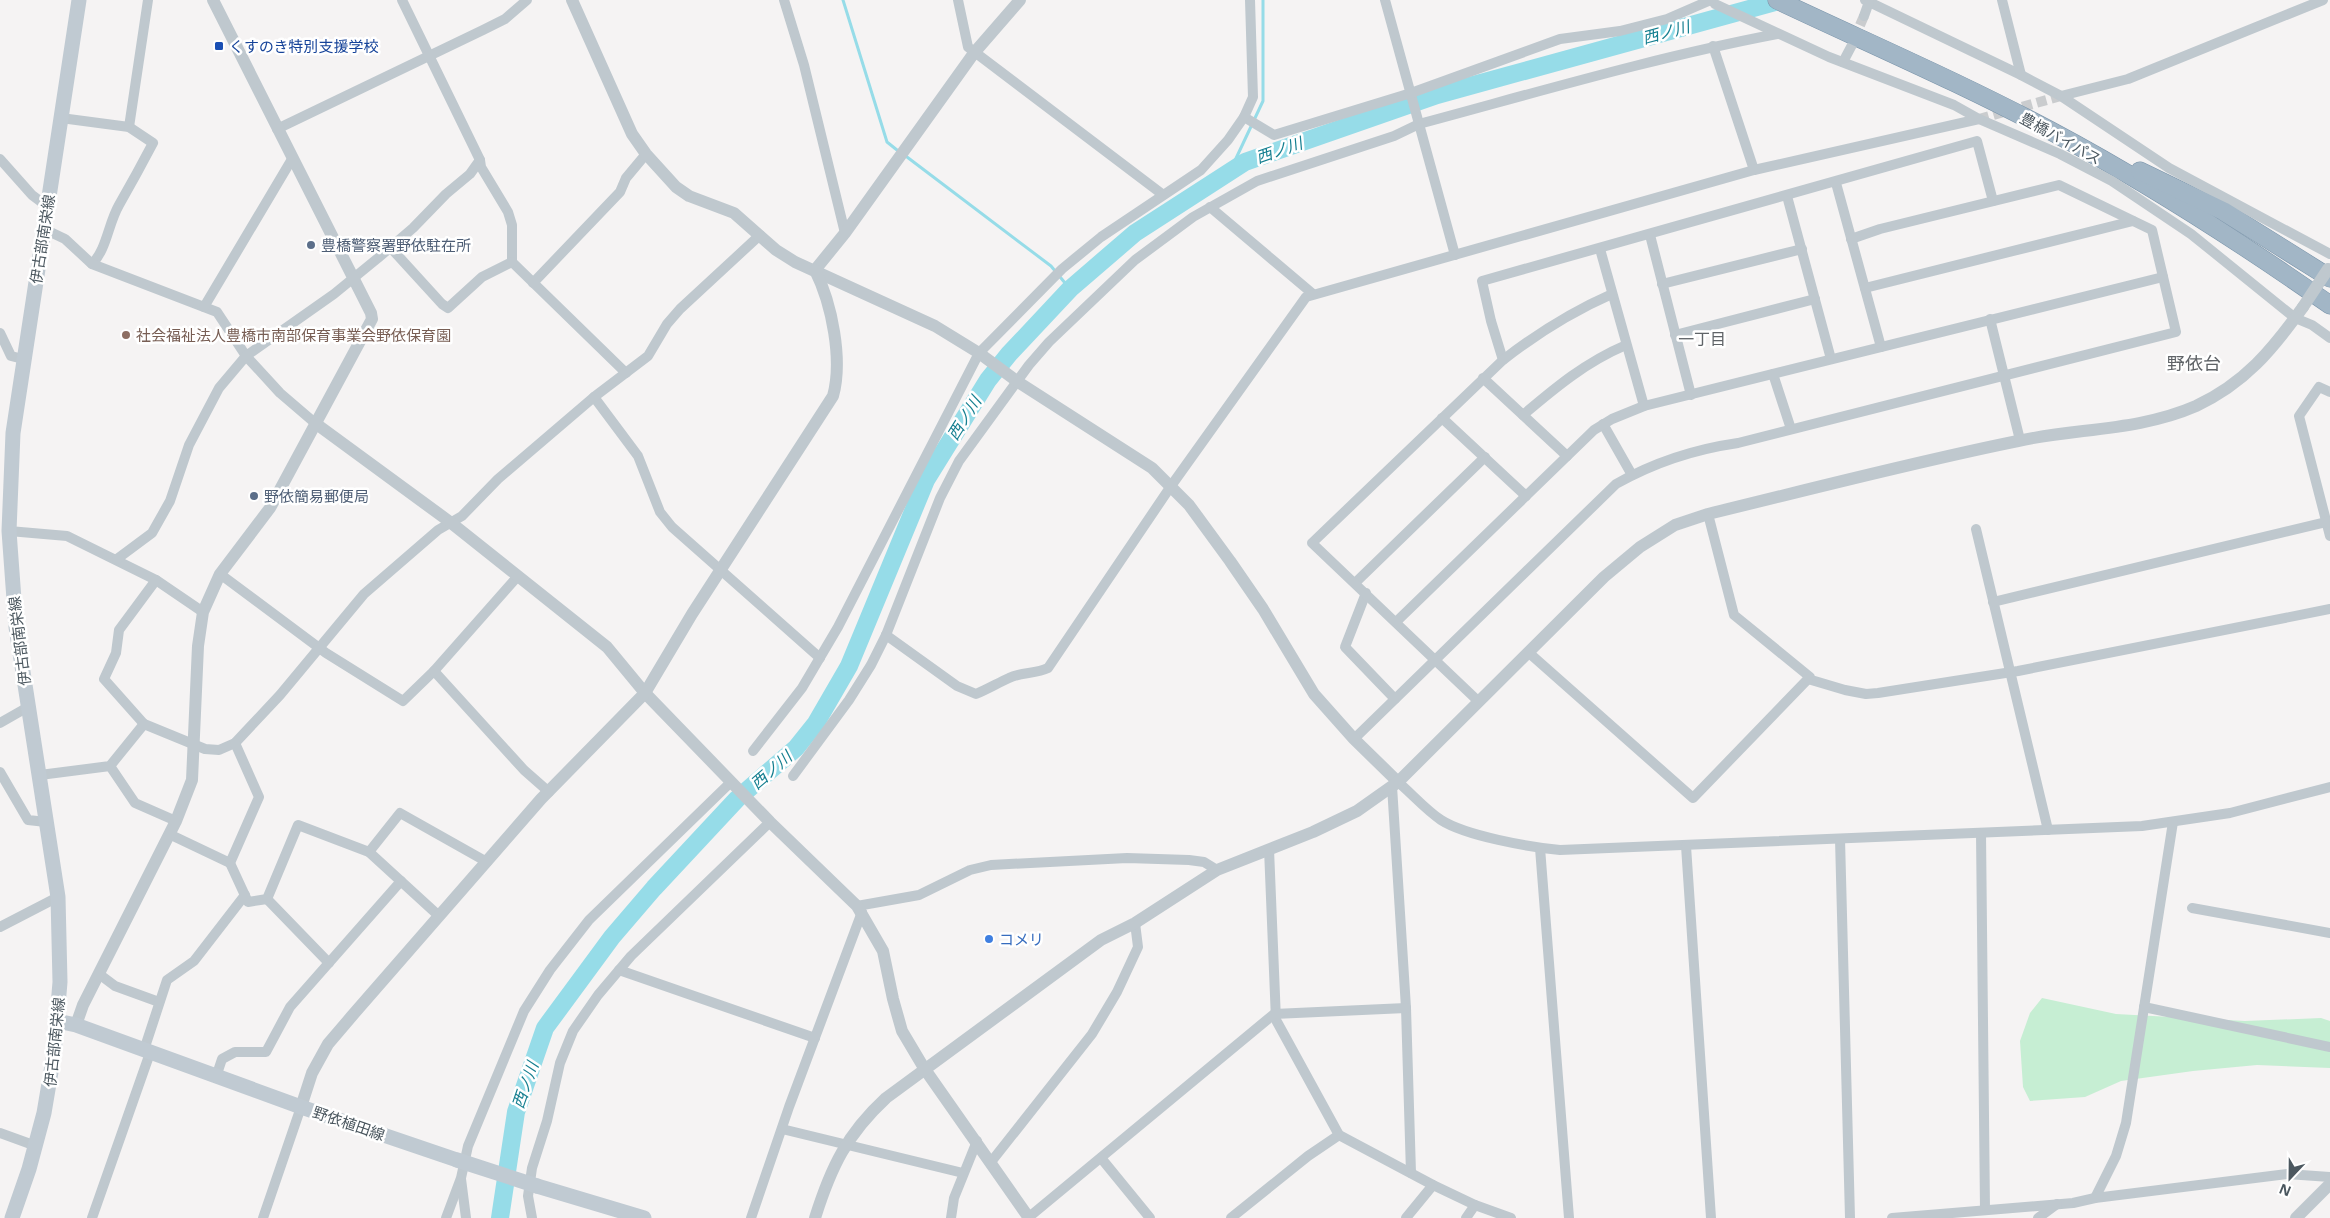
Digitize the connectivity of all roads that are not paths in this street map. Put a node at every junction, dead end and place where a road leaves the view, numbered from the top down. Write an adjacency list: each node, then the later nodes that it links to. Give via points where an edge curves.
1 (79, 0): 29 (main road, 伊古部南栄線)
2 (148, 0): 33 (street)
3 (213, 0): 34 (street)
4 (402, 0): 24 (street)
5 (528, 0): 24 (street, via 505,19)
6 (572, 0): 36 (street, via 632,134)
7 (784, 0): 49 (street, via 804,65)
8 (958, 0): 23 (street, via 968,47)
9 (1020, 0): 23 (street)
10 (1250, 0): 30 (street, via 1253,97)
11 (1385, 0): 27 (street)
12 (1777, 0): 35 (highway, 豊橋バイパス, via 1901,56)
13 (1890, 0): 18 (street)
14 (2002, 0): 26 (street)
15 (2323, 0): 28 (street, via 2128,78)
16 (1712, 1): 20 (street); 27 (street, via 1667,19 1620,31 1560,39)
17 (1867, 1): 18 (street); 19 (street)
18 (1880, 7): 26 (street)
19 (1864, 16)
20 (1774, 32): 22 (street); 25 (street)
21 (1852, 45): 25 (street)
22 (1713, 46): 32 (street); 40 (street)
23 (974, 53): 42 (street); 49 (street)
24 (430, 55): 34 (street); 39 (street)
25 (1843, 62): 31 (street, via 1954,104)
26 (2021, 75): 28 (street)
27 (1411, 94): 30 (street, via 1274,135); 32 (street)
28 (2061, 96): 56 (street, via 2168,168)
29 (61, 118): 33 (street); 45 (main road, 伊古部南栄線)
30 (1246, 118): 42 (street, via 1201,170)
31 (1979, 119): 40 (street); 72 (street, via 2060,154 2152,206)
32 (1419, 124): 46 (street, via 1394,136 1257,181); 57 (street)
33 (129, 127): 59 (street, via 152,143 132,187 119,205 100,256)
34 (277, 129): 38 (street)
35 (2051, 130): 61 (highway, via 2223,211); 70 (highway, 豊橋バイパス, via 2244,246)
36 (646, 154): 50 (street, via 676,187 689,196 734,213); 64 (street, via 626,178 620,192)
37 (0, 159): 45 (street, via 32,196)
38 (292, 159): 63 (street); 71 (street)
39 (480, 160): 53 (street, via 470,174); 58 (street, via 508,212 512,225)
40 (1754, 170): 57 (street)
41 (1836, 183): 43 (street); 44 (street, via 1977,141); 52 (street)
42 (1162, 194): 79 (street, via 1062,269)
43 (1787, 196): 51 (street); 55 (street)
44 (1993, 201): 47 (street, via 2059,185); 52 (street)
45 (48, 207): 48 (main road, 伊古部南栄線)
46 (1210, 207): 67 (street); 88 (street, via 1142,255 1108,284 1049,342)
47 (2133, 221): 62 (street, via 2152,230); 66 (street)
48 (44, 229): 59 (street, via 65,239); 81 (main road, 伊古部南栄線)
49 (846, 233): 60 (street)
50 (760, 235): 60 (street, via 776,250); 84 (street, via 680,309 648,356)
51 (1650, 235): 54 (street); 65 (street)
52 (1851, 239): 66 (street)
53 (390, 247): 58 (street, via 448,308 482,277); 63 (street)
54 (1600, 248): 68 (street); 83 (street, via 1482,282)
55 (1802, 249): 65 (street); 69 (street)
56 (2330, 254)
57 (1454, 255): 67 (street)
58 (512, 262): 64 (street)
59 (92, 264): 71 (street)
60 (815, 270): 79 (street, via 935,326); 111 (street, via 823,287 836,348 838,374 833,396)
61 (2329, 271): 72 (street, bridge)
62 (2163, 276): 73 (street); 86 (street, via 2176,332)
63 (353, 279): 80 (street); 95 (street, via 372,319)
64 (533, 284): 84 (street)
65 (1662, 284): 75 (street)
66 (1865, 288): 78 (street)
67 (1313, 294): 102 (street, via 1300,302)
68 (1612, 294): 77 (street); 83 (street, via 1537,332)
69 (1815, 299): 75 (street); 82 (street)
70 (2330, 305)
71 (204, 307): 80 (street, via 217,312)
72 (2295, 318): 76 (street); 98 (street, via 2257,366 2196,405 2142,423)
73 (1990, 319): 78 (street); 86 (street)
74 (0, 333): 81 (street, via 11,356)
75 (1675, 335): 90 (street)
76 (2330, 338)
77 (1626, 345): 92 (street); 93 (street, via 1599,356 1563,380)
78 (1880, 346): 82 (street)
79 (979, 353): 88 (street); 124 (street)
80 (246, 356): 95 (street, via 280,393); 110 (street, via 219,388 189,445 170,500 152,533)
81 (23, 359): 108 (main road, 伊古部南栄線)
82 (1831, 359): 85 (street)
83 (1503, 360): 87 (street)
84 (626, 373): 91 (street)
85 (1773, 374): 90 (street); 97 (street)
86 (2005, 376): 97 (street); 98 (street)
87 (1483, 378): 93 (street); 94 (street)
88 (1018, 382): 102 (street, via 1152,468); 121 (street, via 959,461 940,498)
89 (2330, 392): 105 (street, via 2319,387 2299,416)
90 (1691, 395): 92 (street)
91 (594, 397): 106 (street, via 498,480 462,516); 111 (street, via 638,456 660,512 672,527)
92 (1644, 406): 96 (street)
93 (1523, 415): 99 (street)
94 (1442, 418): 100 (street); 115 (street, via 1312,543)
95 (315, 423): 106 (street); 112 (street, via 270,508)
96 (1603, 424): 99 (street); 101 (street)
97 (1791, 429): 101 (street, via 1657,463)
98 (2020, 440): 104 (street)
99 (1567, 456): 103 (street)
100 (1485, 457): 103 (street); 115 (street)
101 (1632, 475): 125 (street, via 1616,484)
102 (1171, 486): 121 (street, via 1048,668 1041,672 1010,677 976,694 957,686); 135 (street, via 1189,505 1263,609 1306,683)
103 (1526, 496): 120 (street)
104 (1708, 514): 123 (street, via 1675,524 1640,547 1604,577); 128 (street, via 1734,616 1810,677)
105 (2328, 521): 109 (street); 117 (street)
106 (450, 522): 113 (street); 122 (street, via 364,594)
107 (1976, 529): 117 (street)
108 (5, 531): 110 (street, via 67,536); 132 (main road, 伊古部南栄線)
109 (2330, 536)
110 (117, 559): 114 (street)
111 (721, 569): 124 (street); 129 (street)
112 (220, 574): 119 (street); 122 (street)
113 (518, 576): 126 (street); 129 (street, via 607,647)
114 (156, 580): 119 (street); 134 (street, via 119,630 116,653 104,679)
115 (1355, 583): 116 (street)
116 (1366, 593): 120 (street); 130 (street, via 1345,647)
117 (1993, 602): 127 (street)
118 (2330, 609): 127 (street, via 2198,637)
119 (203, 612): 137 (street, via 198,646)
120 (1396, 622): 125 (street)
121 (886, 635): 142 (street, via 859,686)
122 (318, 646): 126 (street, via 403,701); 136 (street, via 280,695)
123 (1528, 652): 128 (street, via 1693,798); 131 (street)
124 (820, 658): 138 (street, via 802,688)
125 (1437, 660): 130 (street); 131 (street)
126 (434, 671): 146 (street, via 524,770)
127 (2008, 671): 128 (street, via 1866,694); 151 (street)
128 (1808, 679)
129 (645, 693): 143 (street); 146 (street)
130 (1395, 699): 135 (street)
131 (1478, 701): 144 (street)
132 (28, 707): 133 (street); 141 (main road, 伊古部南栄線)
133 (0, 724)
134 (144, 724): 137 (street); 139 (street)
135 (1354, 739): 144 (street)
136 (235, 743): 137 (street, via 219,750); 160 (street, via 259,797)
137 (195, 744): 147 (street, via 192,780)
138 (754, 751)
139 (110, 766): 141 (street); 147 (street, via 136,803)
140 (0, 772): 148 (street, via 28,820)
141 (40, 775): 148 (main road, 伊古部南栄線)
142 (793, 776)
143 (731, 782): 149 (street); 198 (street, via 589,920 550,970 524,1011 468,1146)
144 (1395, 784): 156 (street, via 1441,820 1476,833); 157 (street, via 1357,811); 177 (street)
145 (2330, 787): 150 (street, via 2230,813)
146 (549, 792): 159 (street)
147 (176, 821): 153 (street)
148 (46, 822): 164 (main road, 伊古部南栄線)
149 (770, 822): 167 (street); 173 (street)
150 (2172, 822): 151 (street); 176 (street)
151 (2048, 830): 152 (street)
152 (1981, 833): 154 (street); 204 (street)
153 (170, 834): 160 (street); 174 (street)
154 (1840, 839): 155 (street); 223 (street)
155 (1686, 846): 156 (street); 222 (street)
156 (1540, 848): 221 (street)
157 (1269, 849): 161 (street); 178 (street)
158 (369, 852): 159 (street, via 400,813); 162 (street); 165 (street, via 298,825)
159 (486, 862): 168 (street)
160 (230, 863): 163 (street)
161 (1218, 870): 167 (street, via 1204,862 1189,860 1127,858 991,865 970,870 919,895); 169 (street)
162 (401, 881): 168 (street); 172 (street)
163 (245, 895): 165 (street, via 248,902); 175 (street, via 194,961 167,980)
164 (58, 897): 170 (street); 179 (main road, 伊古部南栄線, via 60,982)
165 (267, 899): 172 (street)
166 (2192, 908): 171 (street)
167 (859, 909): 181 (street); 184 (street, via 884,951 902,1031)
168 (439, 916): 186 (street, via 328,1044 312,1073)
169 (1135, 924): 184 (street, via 1101,940); 194 (street, via 1138,946 1117,992 1092,1034)
170 (0, 927)
171 (2330, 933)
172 (329, 963): 185 (street, via 290,1007 266,1052 235,1052 222,1059)
173 (619, 970): 181 (street); 210 (street, via 573,1031 560,1063 548,1121 532,1168 528,1196)
174 (99, 974): 175 (street, via 115,986); 180 (street)
175 (159, 1002): 183 (street)
176 (2144, 1007): 182 (street); 201 (street, via 2126,1123 2116,1156)
177 (1406, 1008): 178 (street); 196 (street)
178 (1274, 1014): 189 (street); 193 (street)
179 (57, 1021): 180 (main road, 野依植田線); 192 (main road, 伊古部南栄線, via 49,1088)
180 (76, 1025): 183 (main road, 野依植田線)
181 (815, 1038): 187 (street)
182 (2330, 1047)
183 (147, 1052): 185 (main road, 野依植田線); 206 (street)
184 (924, 1068): 190 (street); 191 (street, via 864,1118)
185 (216, 1076): 186 (main road, 野依植田線)
186 (301, 1107): 207 (street); 211 (main road, 野依植田線, bridge)
187 (782, 1130): 191 (street); 212 (street)
188 (0, 1133): 192 (street)
189 (1339, 1136): 196 (street); 217 (street, via 1308,1156)
190 (977, 1141): 194 (street); 195 (street)
191 (845, 1145): 195 (street); 213 (street, via 826,1181)
192 (36, 1146): 205 (main road, 伊古部南栄線)
193 (1101, 1158): 215 (street); 216 (street)
194 (991, 1162): 215 (street)
195 (963, 1173): 214 (street)
196 (1410, 1173): 200 (street)
197 (2330, 1177): 201 (street, via 2287,1174)
198 (460, 1178): 208 (street); 209 (street)
199 (2330, 1184): 226 (street)
200 (1433, 1185): 203 (street); 218 (street)
201 (2095, 1198): 202 (street)
202 (2057, 1204): 204 (street); 225 (street)
203 (1474, 1205): 219 (street); 220 (street)
204 (1985, 1210): 224 (street)
205 (12, 1218)
206 (92, 1218)
207 (263, 1218)
208 (446, 1218)
209 (466, 1218)
210 (532, 1218)
211 (644, 1218)
212 (751, 1218)
213 (815, 1218)
214 (951, 1218)
215 (1029, 1218)
216 (1150, 1218)
217 (1232, 1218)
218 (1406, 1218)
219 (1466, 1218)
220 (1511, 1218)
221 (1570, 1218)
222 (1711, 1218)
223 (1850, 1218)
224 (1892, 1218)
225 (2038, 1218)
226 (2296, 1218)

